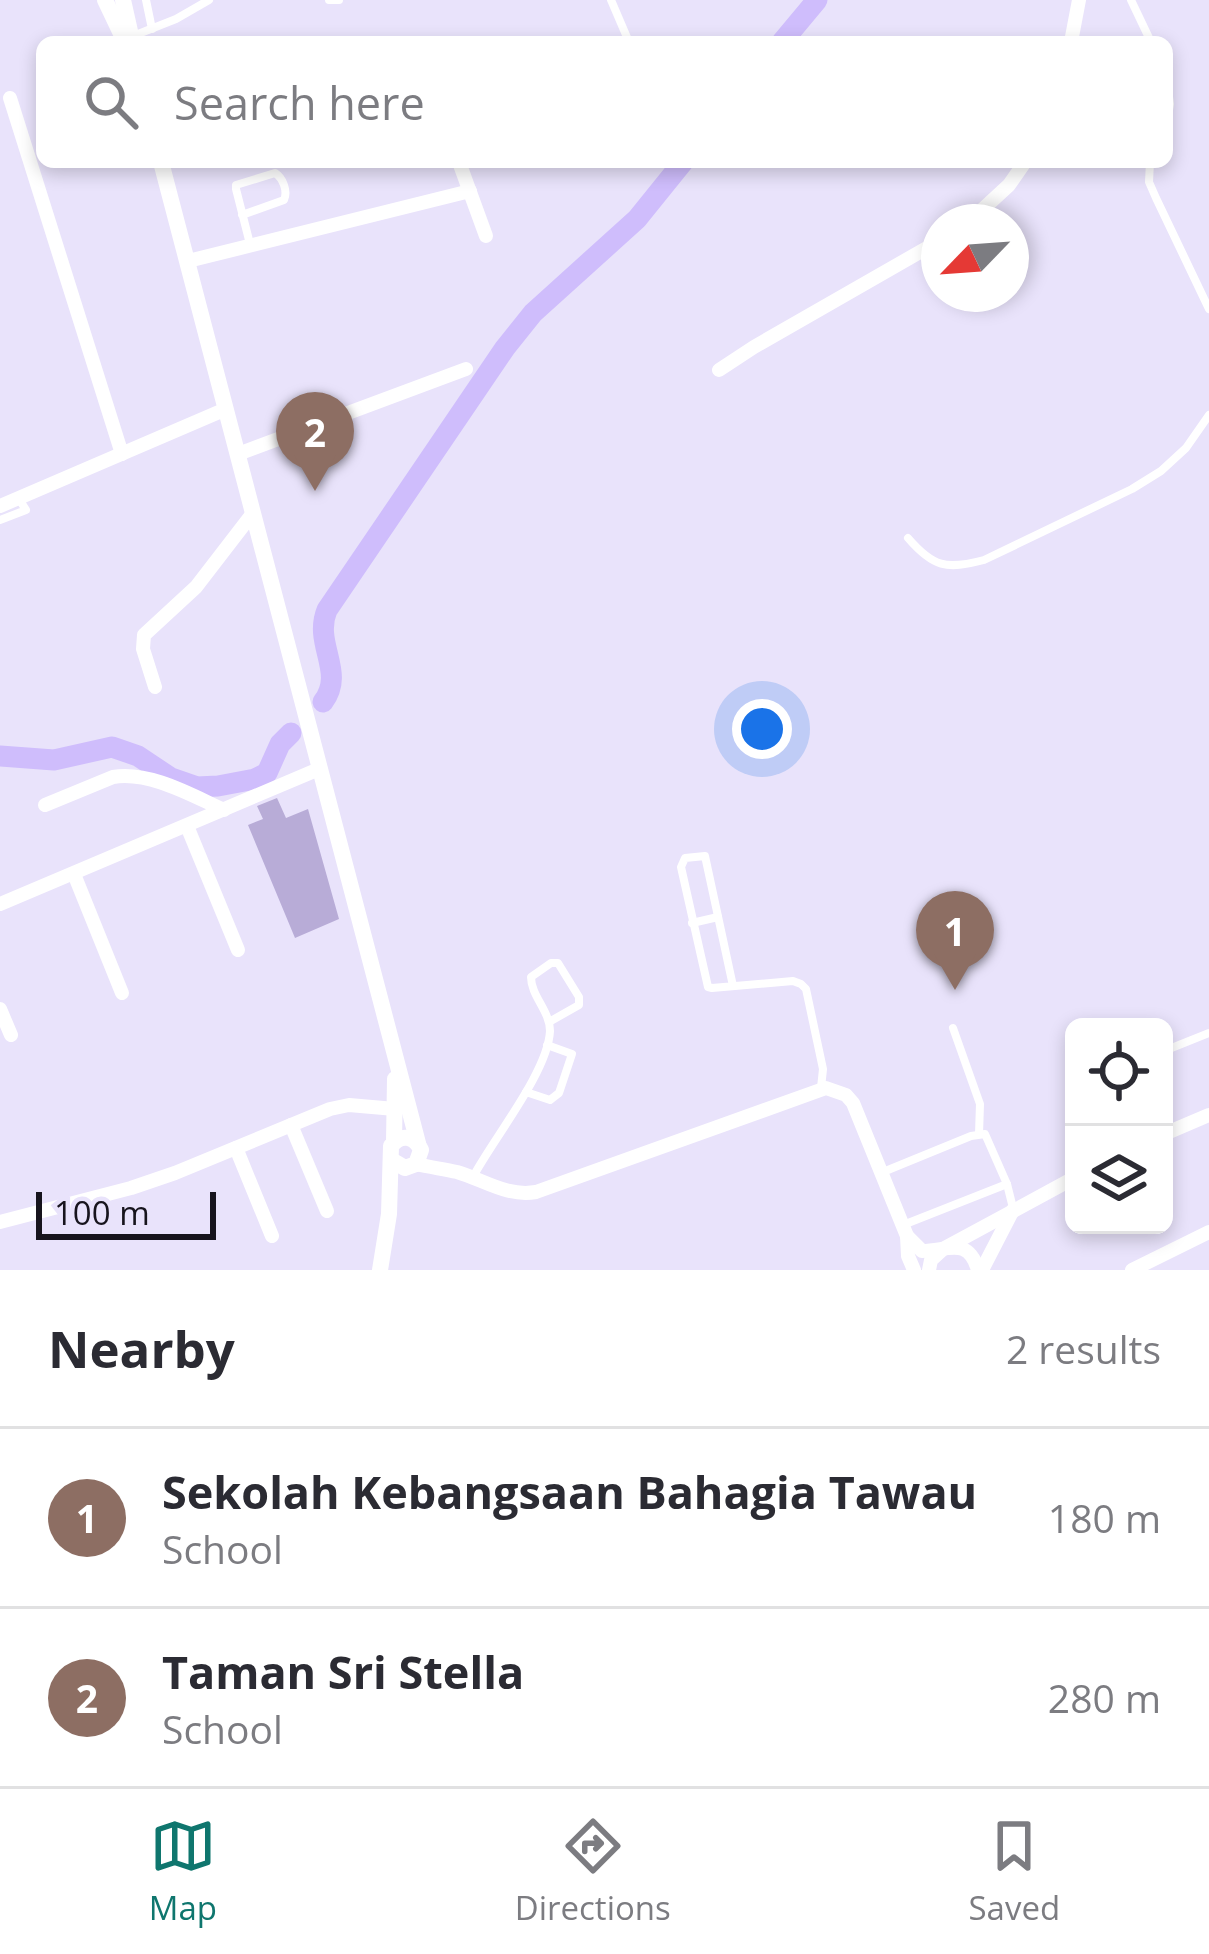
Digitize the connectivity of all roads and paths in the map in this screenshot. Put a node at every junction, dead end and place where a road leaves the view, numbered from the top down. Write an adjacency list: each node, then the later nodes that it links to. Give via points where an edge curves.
1 (106, 0): 11 (street)
2 (123, 0): 12 (street)
3 (146, 0): 10 (lane)
4 (209, 0): 10 (lane)
5 (329, 0): 6 (lane)
6 (339, 0)
7 (611, 0): 14 (lane)
8 (1079, 0): 15 (street)
9 (1130, 0): 16 (lane)
10 (152, 29): 13 (lane)
11 (128, 36)
12 (129, 36)
13 (138, 36)
14 (626, 36)
15 (1072, 36)
16 (1148, 36)
17 (10, 98): 34 (street)
18 (163, 168): 28 (street)
19 (461, 168): 22 (street)
20 (1021, 168): 23 (street)
21 (1150, 168): 29 (lane, via 1149,182)
22 (470, 191): 25 (street); 26 (street)
23 (988, 204)
24 (242, 215): 24 (lane, via 236,184 281,178 281,203); 26 (lane)
25 (486, 236)
26 (250, 245): 28 (street)
27 (921, 251): 31 (street)
28 (188, 261): 32 (street)
29 (1209, 309)
30 (466, 368): 35 (street)
31 (719, 370)
32 (226, 409): 34 (street); 35 (street)
33 (1209, 415): 40 (lane, via 1186,448 1132,489 984,560 939,564)
34 (122, 454): 36 (street)
35 (238, 454): 38 (street)
36 (19, 498): 37 (street); 39 (lane, via 26,510)
37 (0, 506)
38 (253, 513): 41 (street, via 196,587 143,635); 42 (street)
39 (0, 520)
40 (908, 538)
41 (155, 687)
42 (319, 769): 44 (street); 59 (street)
43 (45, 805): 44 (street, via 124,776)
44 (224, 810): 45 (street)
45 (187, 826): 46 (street); 50 (street)
46 (74, 874): 47 (street); 52 (street)
47 (0, 904)
48 (718, 917): 49 (lane); 49 (lane, via 705,856 685,858); 51 (lane)
49 (692, 923): 51 (lane, via 708,987)
50 (238, 950)
51 (733, 986): 61 (lane, via 793,981 806,989)
52 (122, 993)
53 (0, 1009): 57 (street)
54 (549, 1022): 54 (lane, via 531,977 558,963 579,1005); 58 (lane)
55 (953, 1028): 67 (lane, via 980,1104)
56 (1209, 1033): 60 (lane)
57 (11, 1035)
58 (547, 1045): 62 (lane); 62 (lane, via 572,1054 559,1094 550,1100)
59 (394, 1048): 63 (street); 70 (street)
60 (1173, 1048)
61 (824, 1088): 71 (street, via 846,1095); 72 (street, via 536,1192 510,1192)
62 (526, 1092): 72 (lane)
63 (395, 1109): 65 (street, via 349,1105); 69 (street)
64 (1209, 1114): 66 (street)
65 (291, 1125): 68 (street); 76 (street)
66 (1173, 1132)
67 (979, 1134): 71 (lane); 74 (lane, via 991,1142)
68 (236, 1148): 78 (street, via 131,1188); 81 (street)
69 (394, 1151): 70 (street, via 400,1167); 70 (street, via 406,1137); 77 (street)
70 (417, 1156): 72 (street); 77 (street)
71 (882, 1172): 79 (street)
72 (465, 1175)
73 (1065, 1183): 75 (street)
74 (1007, 1184): 75 (lane); 79 (lane)
75 (1013, 1210): 82 (street); 86 (street)
76 (327, 1211)
77 (389, 1214): 83 (street)
78 (0, 1222)
79 (905, 1230): 82 (street, via 922,1251); 84 (street)
80 (1209, 1232): 87 (street)
81 (272, 1236)
82 (943, 1249): 85 (street); 86 (street, via 966,1250)
83 (380, 1270)
84 (914, 1270)
85 (929, 1270)
86 (980, 1270)
87 (1132, 1270)

